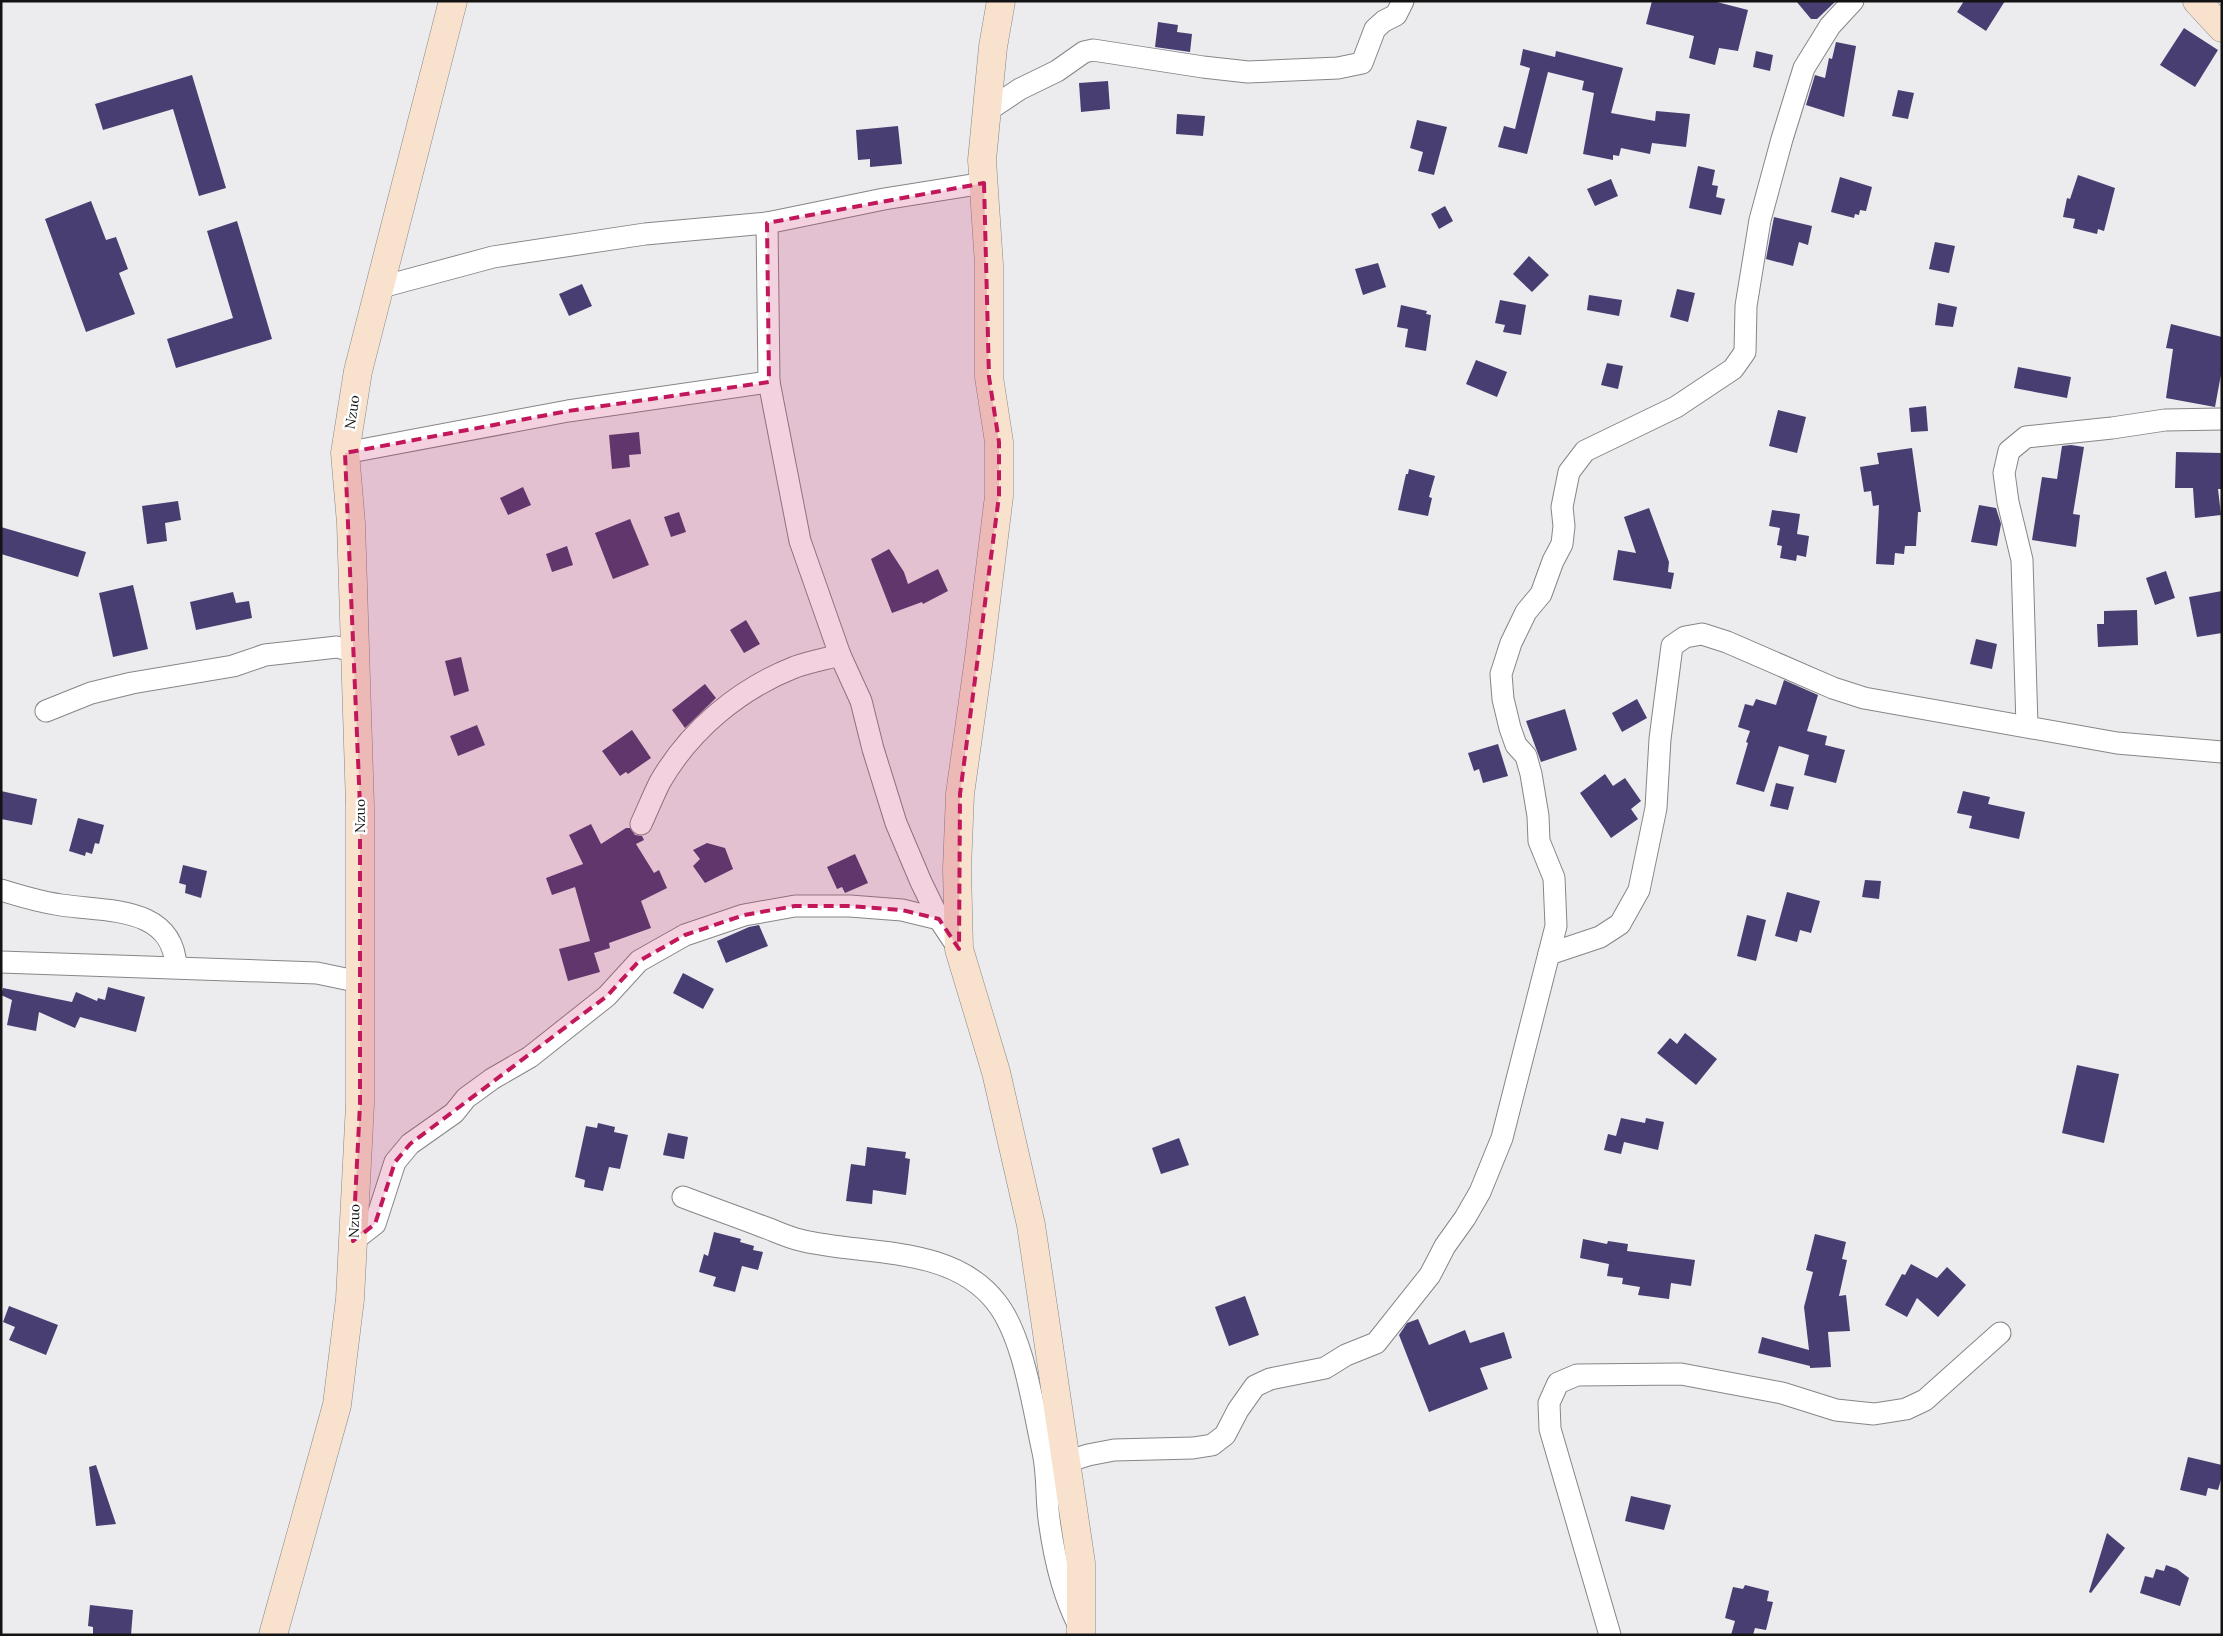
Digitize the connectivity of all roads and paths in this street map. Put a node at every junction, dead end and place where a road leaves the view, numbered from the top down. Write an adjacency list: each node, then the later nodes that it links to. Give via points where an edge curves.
1 (453, 1): 10 (street, Nzuo)
2 (1001, 1): 7 (street)
3 (1402, 1): 7 (street, via 1396,15 1375,29 1365,60 1357,65 1248,72 1093,50 1084,52)
4 (1854, 1): 23 (street, via 1830,26 1804,68 1760,220 1746,306 1745,352 1733,369 1690,398 1585,451 1569,472 1562,507 1562,544 1552,560 1540,594 1526,612 1510,643 1501,674 1503,699 1516,745 1526,756 1538,816 1539,841 1554,878 1556,926)
5 (2197, 1): 6 (street)
6 (2222, 28)
7 (987, 111): 8 (street, via 982,160)
8 (984, 183): 9 (street); 22 (street, via 990,377 999,442 999,496 960,794 957,870)
9 (768, 223): 10 (street, via 645,234 493,257); 11 (street)
10 (378, 288): 13 (street, Nzuo, via 358,371)
11 (769, 382): 13 (street, via 568,411); 15 (street, via 800,541)
12 (2222, 419): 17 (street, via 2165,420 2026,437 2009,452 2004,473 2022,560)
13 (345, 453): 14 (street, Nzuo)
14 (355, 652): 16 (street, via 338,647 266,655 233,666 91,693); 26 (street, Nzuo, via 360,806)
15 (840, 655): 19 (street, via 796,667 755,686 718,713 686,745 660,783); 21 (street, via 861,701 896,822)
16 (46, 711)
17 (2027, 726): 18 (street, via 2117,742); 23 (street, via 1864,698 1727,642 1702,634 1685,637 1672,646 1660,739 1656,808 1639,890 1620,924 1600,937)
18 (2222, 752)
19 (641, 824)
20 (1, 890): 25 (street, via 60,905 141,916 162,930 172,943)
21 (939, 919): 22 (street); 28 (street, via 902,910 795,906 744,915 685,935 639,961 607,996 530,1057 466,1098 454,1113 410,1144 395,1162 375,1224)
22 (959, 949): 30 (street, via 996,1072 1031,1225)
23 (1549, 954): 30 (street, via 1502,1138 1480,1192 1430,1275 1376,1343 1325,1368 1270,1379 1254,1386 1225,1435 1212,1445 1114,1450)
24 (1, 962): 25 (street)
25 (176, 967): 26 (street, via 317,973)
26 (360, 982): 28 (street, Nzuo, via 360,1104)
27 (683, 1197): 31 (street, via 800,1240 928,1260 970,1277 996,1302 1016,1335 1046,1463 1049,1518 1060,1577)
28 (353, 1241): 32 (street, Nzuo, via 350,1299 337,1405)
29 (2000, 1334): 33 (street, via 1925,1400 1906,1410 1874,1414 1836,1410 1782,1393 1680,1374 1577,1375 1558,1383 1549,1403 1550,1429)
30 (1066, 1462): 31 (street, via 1081,1563)
31 (1081, 1632)
32 (274, 1635)
33 (1610, 1635)

